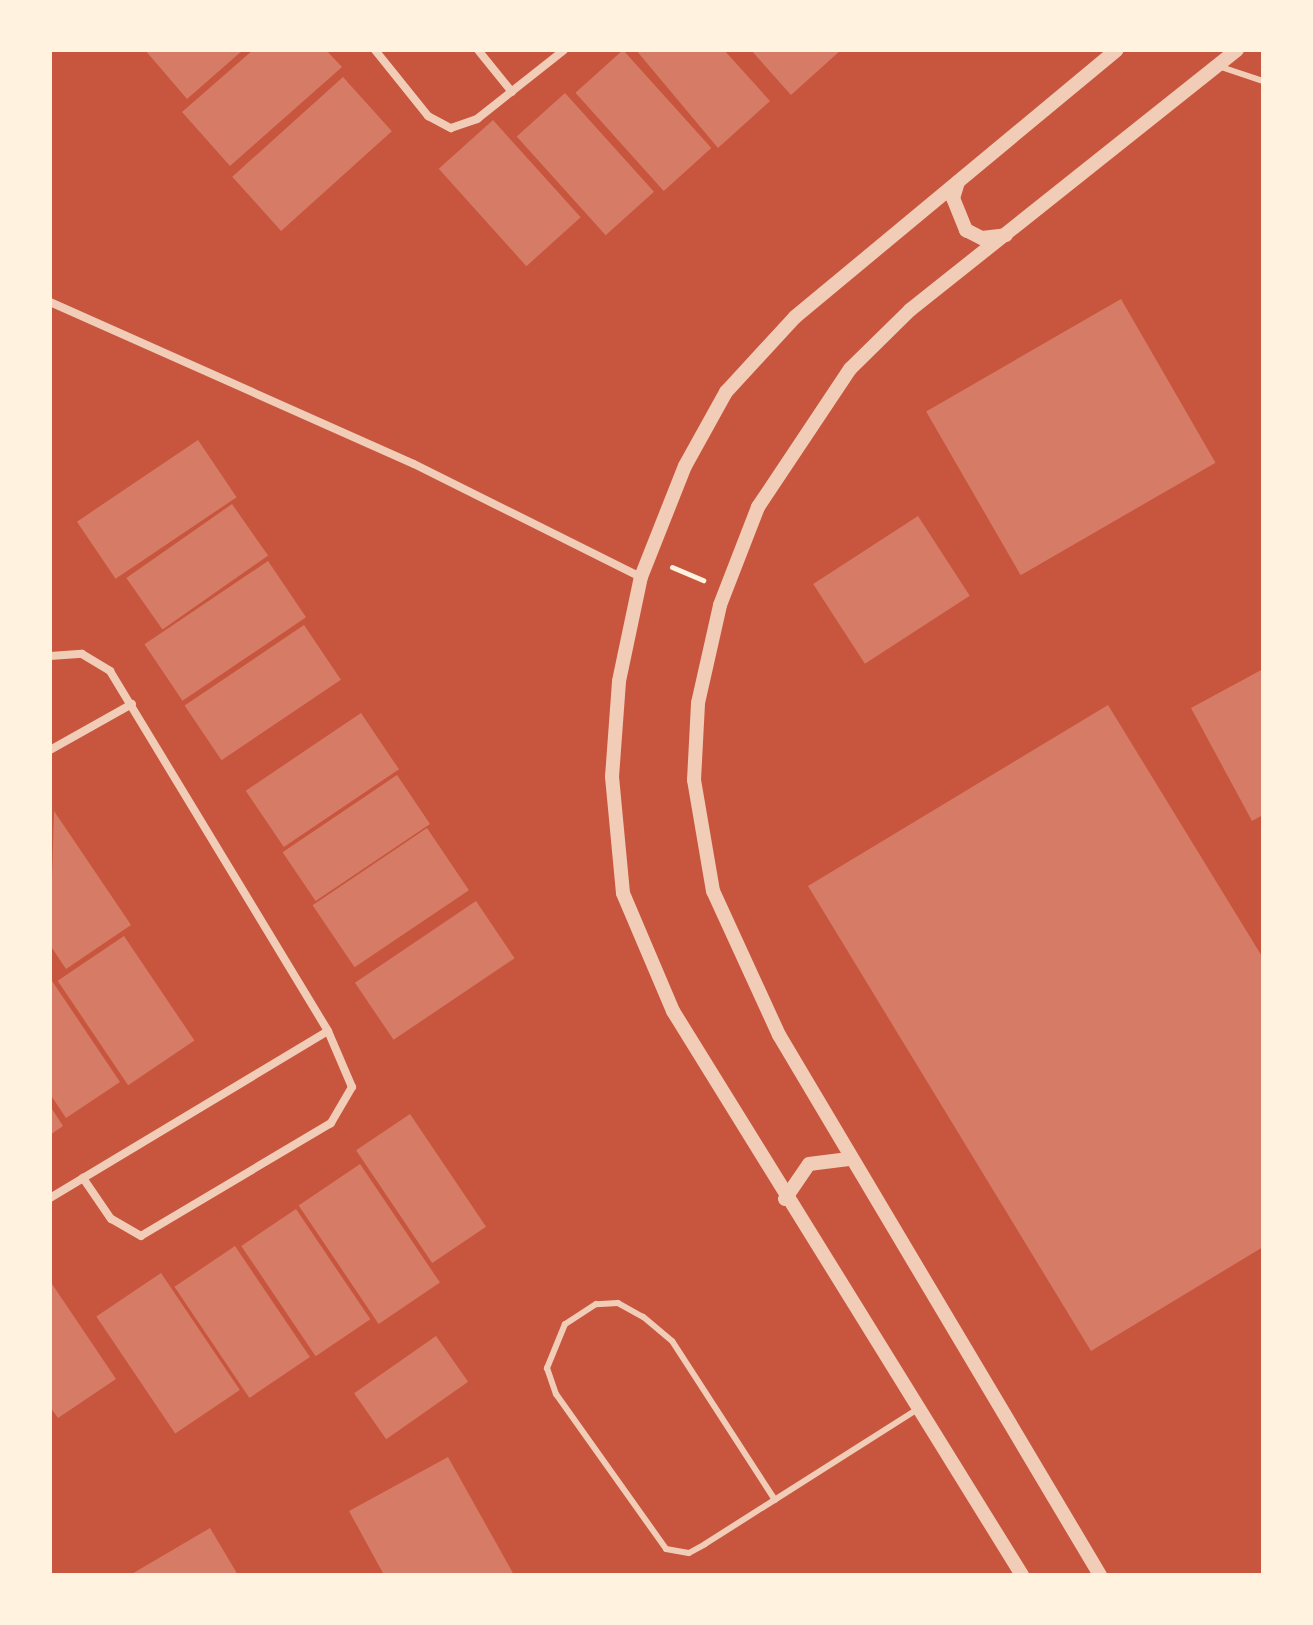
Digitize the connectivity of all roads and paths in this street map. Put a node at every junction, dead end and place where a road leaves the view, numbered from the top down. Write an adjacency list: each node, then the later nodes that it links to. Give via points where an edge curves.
1 (375, 50): 8 (street, via 440,125 463,126)
2 (478, 50): 8 (street)
3 (564, 50): 8 (street)
4 (1117, 50): 9 (street)
5 (1237, 50): 6 (street)
6 (1218, 66): 7 (lane); 10 (street)
7 (1263, 81)
8 (512, 92)
9 (958, 182): 10 (street, via 954,207 966,230 982,238); 12 (street, via 795,317 726,392 685,466)
10 (1016, 231): 14 (street, via 910,310 850,369 758,507)
11 (50, 302): 13 (street, via 414,464)
12 (648, 558): 13 (street); 14 (path)
13 (641, 577): 22 (street, via 619,681 613,764 623,893 673,1011)
14 (726, 589): 19 (street, via 698,703 694,780 713,891 779,1035)
15 (50, 656): 16 (street, via 82,654 110,671)
16 (132, 704): 17 (street); 18 (street)
17 (50, 750)
18 (328, 1031): 20 (street); 20 (street, via 350,1068 352,1087 331,1123 159,1230 141,1236 121,1229)
19 (849, 1159): 22 (street, via 809,1164); 26 (street)
20 (83, 1178): 21 (street)
21 (50, 1198)
22 (785, 1199): 23 (street)
23 (918, 1409): 24 (lane); 25 (street)
24 (775, 1500): 24 (lane, via 672,1341 618,1303 596,1304 565,1324 547,1368 556,1394 666,1549 689,1553)
25 (1022, 1575)
26 (1100, 1575)

